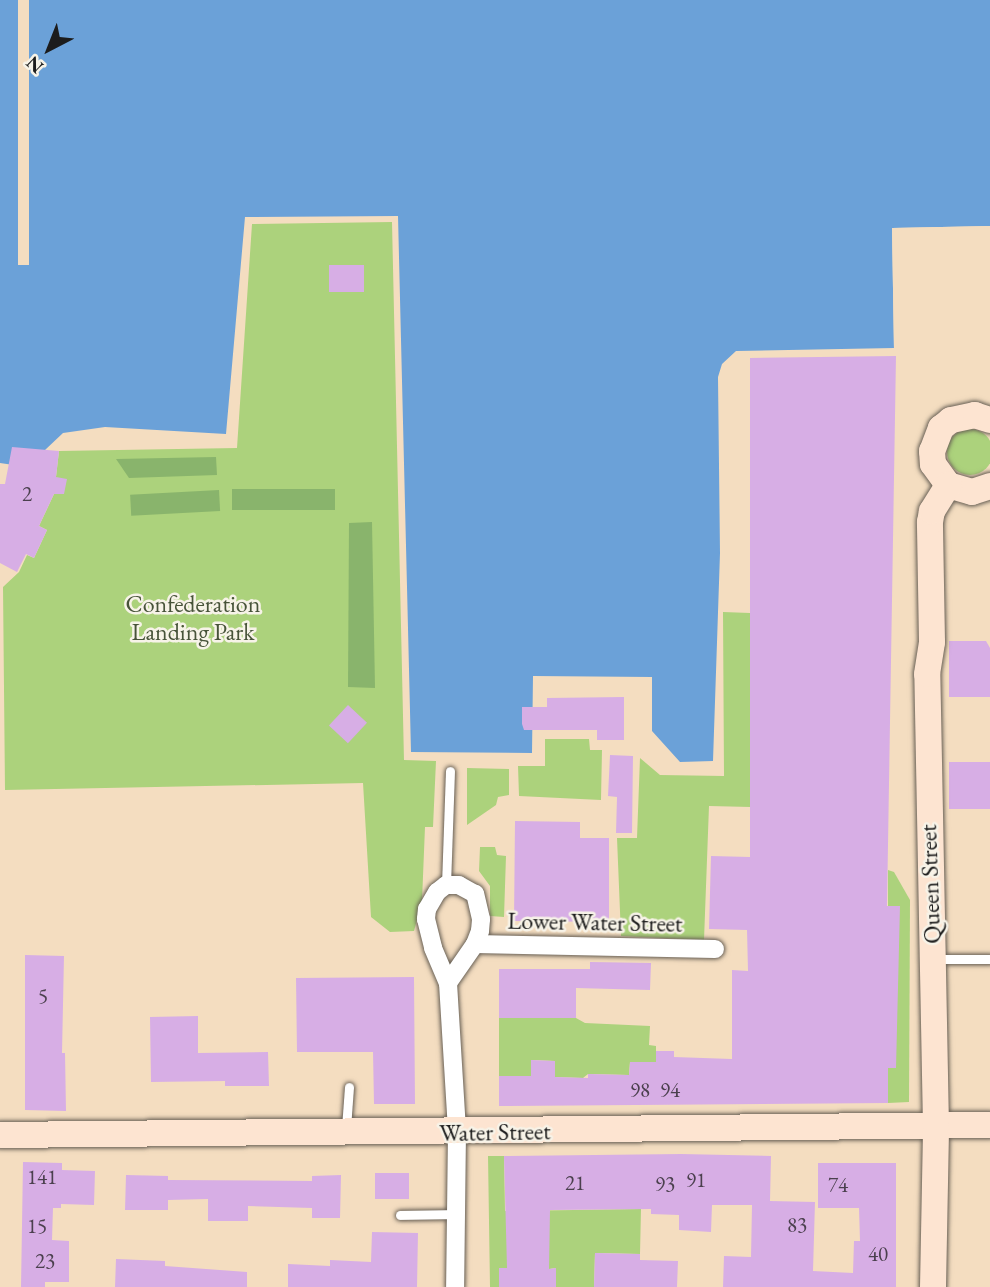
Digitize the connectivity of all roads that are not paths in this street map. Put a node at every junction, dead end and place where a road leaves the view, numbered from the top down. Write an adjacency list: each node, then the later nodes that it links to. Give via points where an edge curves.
1 (990, 420): 2 (street, via 962,415 941,428 932,452 933,464)
2 (948, 485): 3 (street, via 972,492); 9 (street, Queen Street, via 930,522 927,771)
3 (990, 486)
4 (450, 771): 5 (lane)
5 (446, 886): 6 (street, via 459,885 475,894 481,919); 10 (street, via 430,900 426,919 432,948)
6 (475, 944): 7 (street, Lower Water Street); 10 (street)
7 (715, 949)
8 (990, 958): 9 (lane)
9 (933, 959): 13 (street, Queen Street)
10 (449, 983): 14 (street)
11 (349, 1087): 15 (lane)
12 (990, 1125): 13 (street, Water Street)
13 (936, 1126): 14 (street, Water Street); 20 (street, Queen Street)
14 (457, 1132): 15 (street, Water Street); 17 (street)
15 (345, 1133): 16 (street, Water Street)
16 (0, 1135)
17 (456, 1214): 18 (lane); 19 (street)
18 (400, 1215)
19 (455, 1287)
20 (933, 1287)

